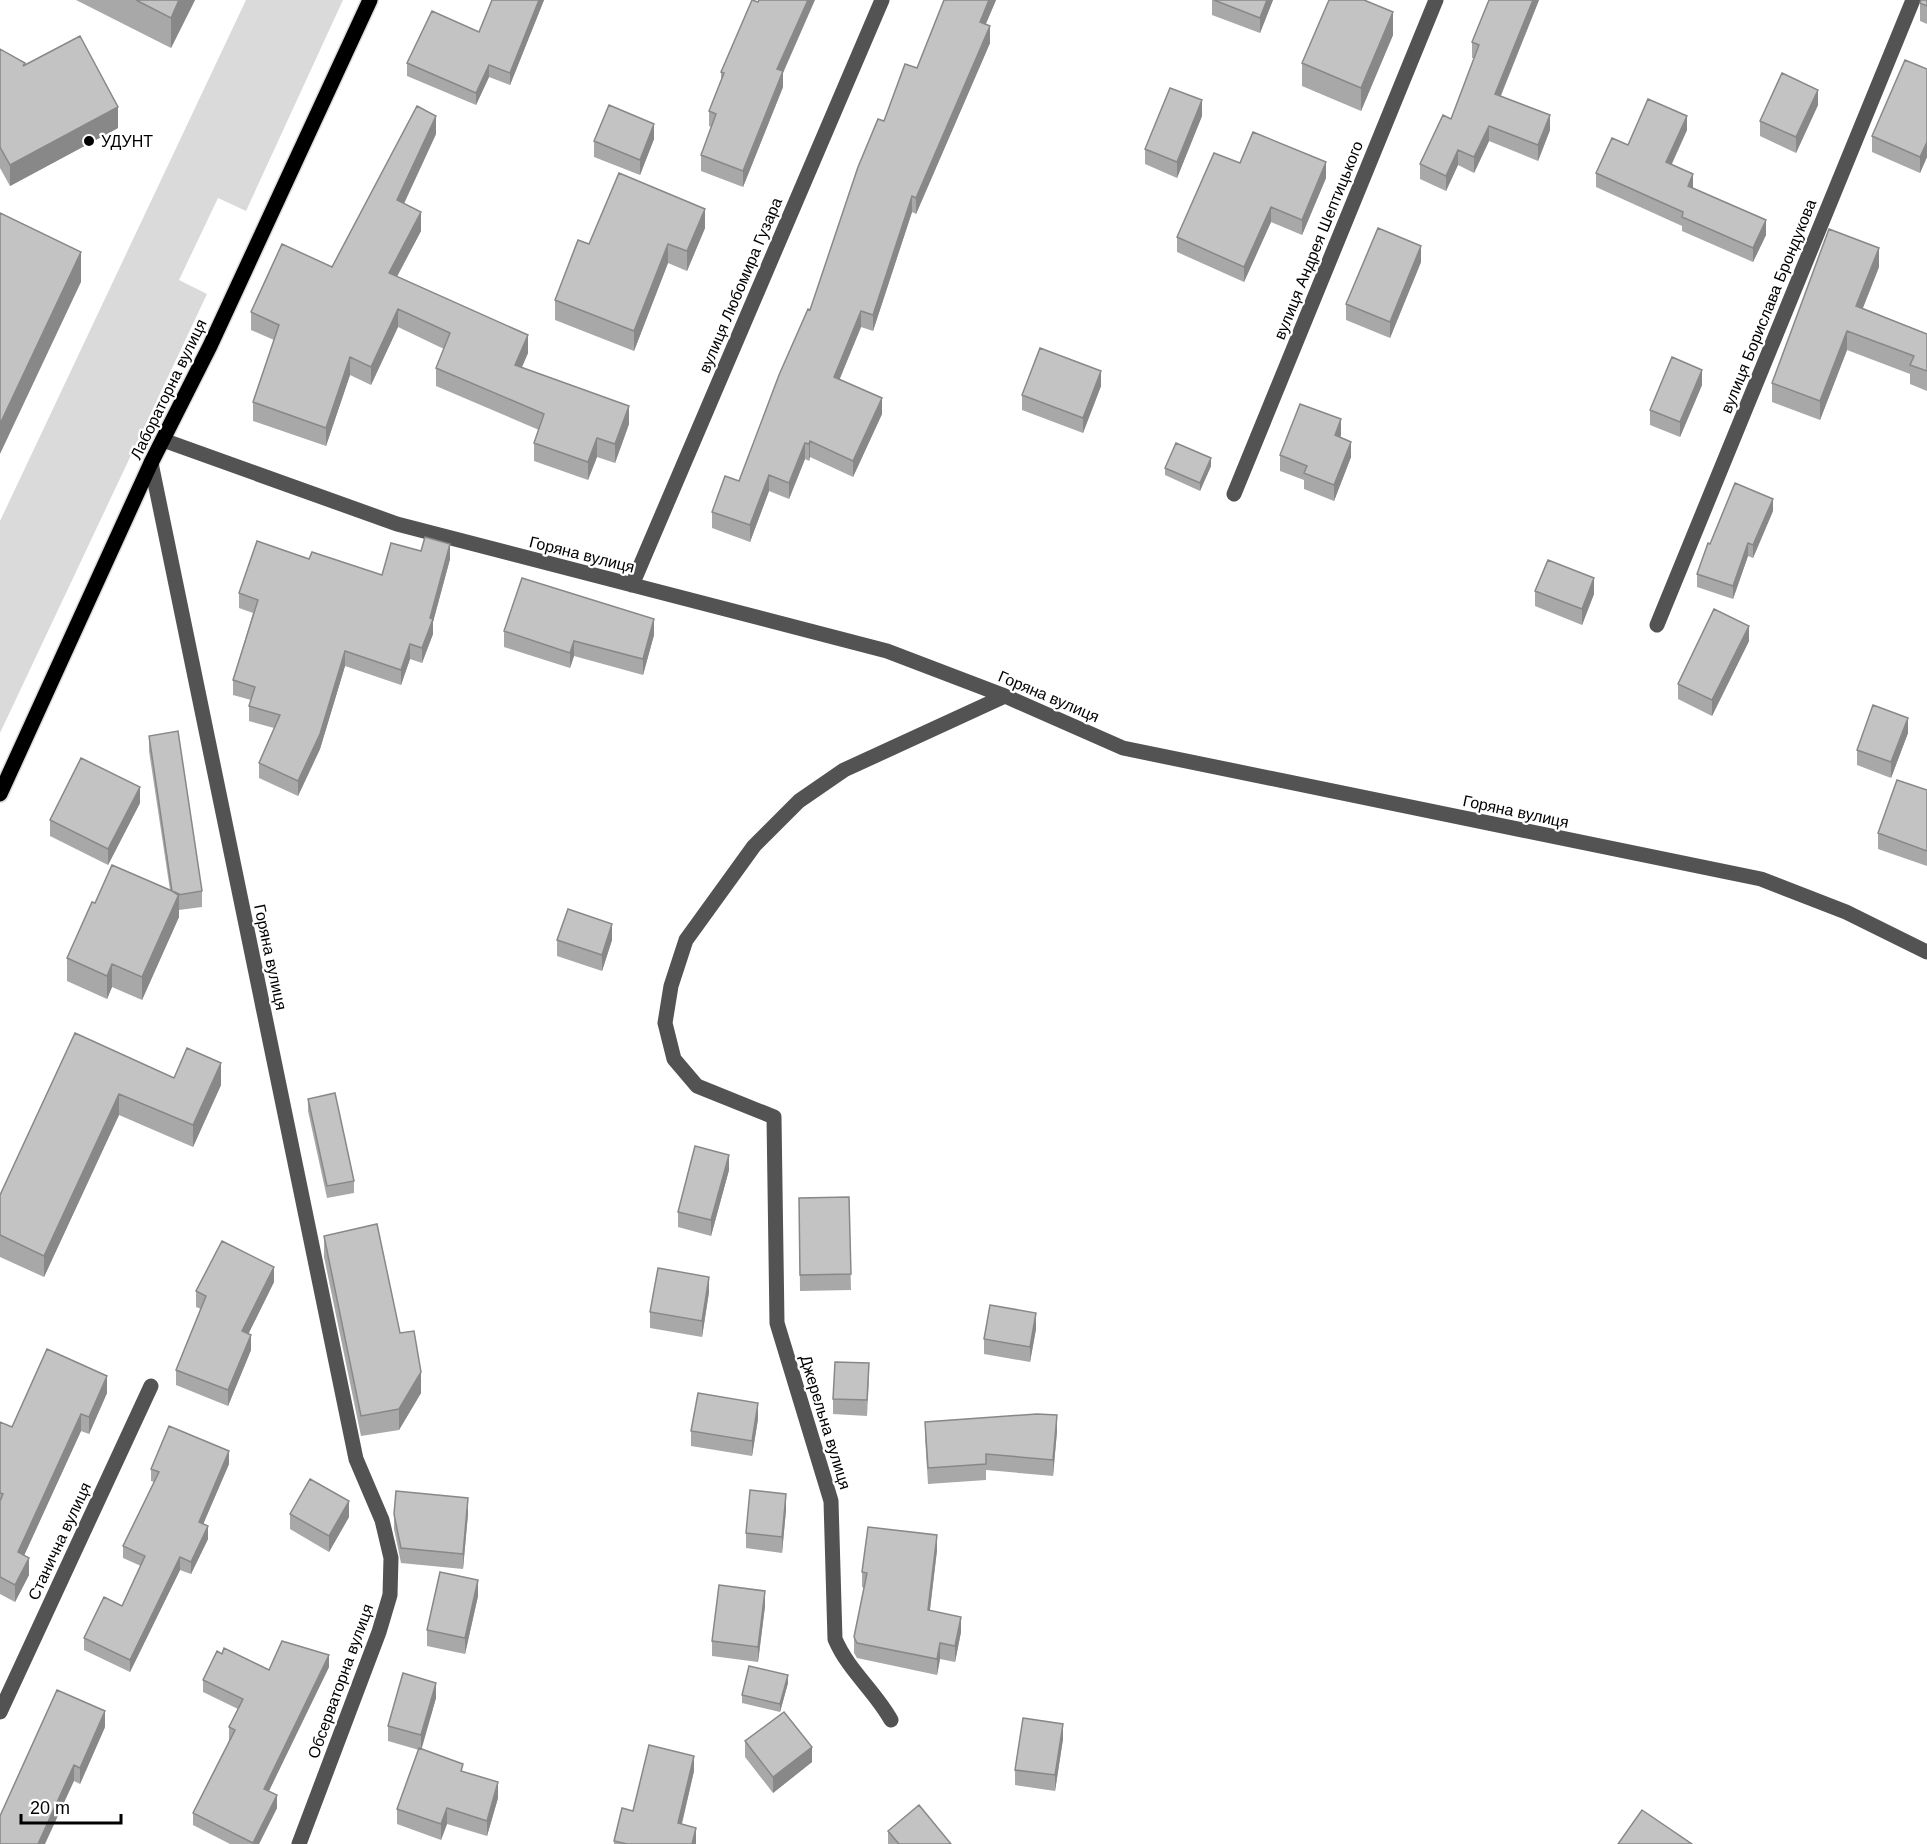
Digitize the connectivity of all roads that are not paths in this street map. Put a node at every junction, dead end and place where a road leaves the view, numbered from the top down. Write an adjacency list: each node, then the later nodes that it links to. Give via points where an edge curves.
1 (370, 0): 5 (main road, Лабораторна вулиця)
2 (882, 0): 8 (street, вулиця Любомира Гузара)
3 (1436, 0): 7 (street, вулиця Андрея Шептицького)
4 (1913, 0): 9 (street, вулиця Борислава Брондукова)
5 (163, 440): 6 (main road, Лабораторна вулиця); 8 (street, Горяна вулиця, via 397,524)
6 (151, 463): 11 (main road, Лабораторна вулиця); 14 (street, Горяна вулиця)
7 (1234, 494)
8 (632, 585): 10 (street, Горяна вулиця, via 887,651)
9 (1657, 625)
10 (1005, 696): 12 (street, Горяна вулиця, via 1123,747 1761,879 1846,912); 16 (street, Джерельна вулиця, via 844,770 799,801 754,846 686,940 671,986 665,1023 674,1059 697,1086 774,1117 777,1323 831,1501 835,1639 843,1659 879,1699)
11 (0, 794)
12 (1927, 952)
13 (151, 1386): 15 (street, Станична вулиця)
14 (356, 1459): 17 (street, Обсерваторна вулиця, via 382,1520 391,1558 390,1595)
15 (0, 1712)
16 (891, 1720)
17 (299, 1844)

